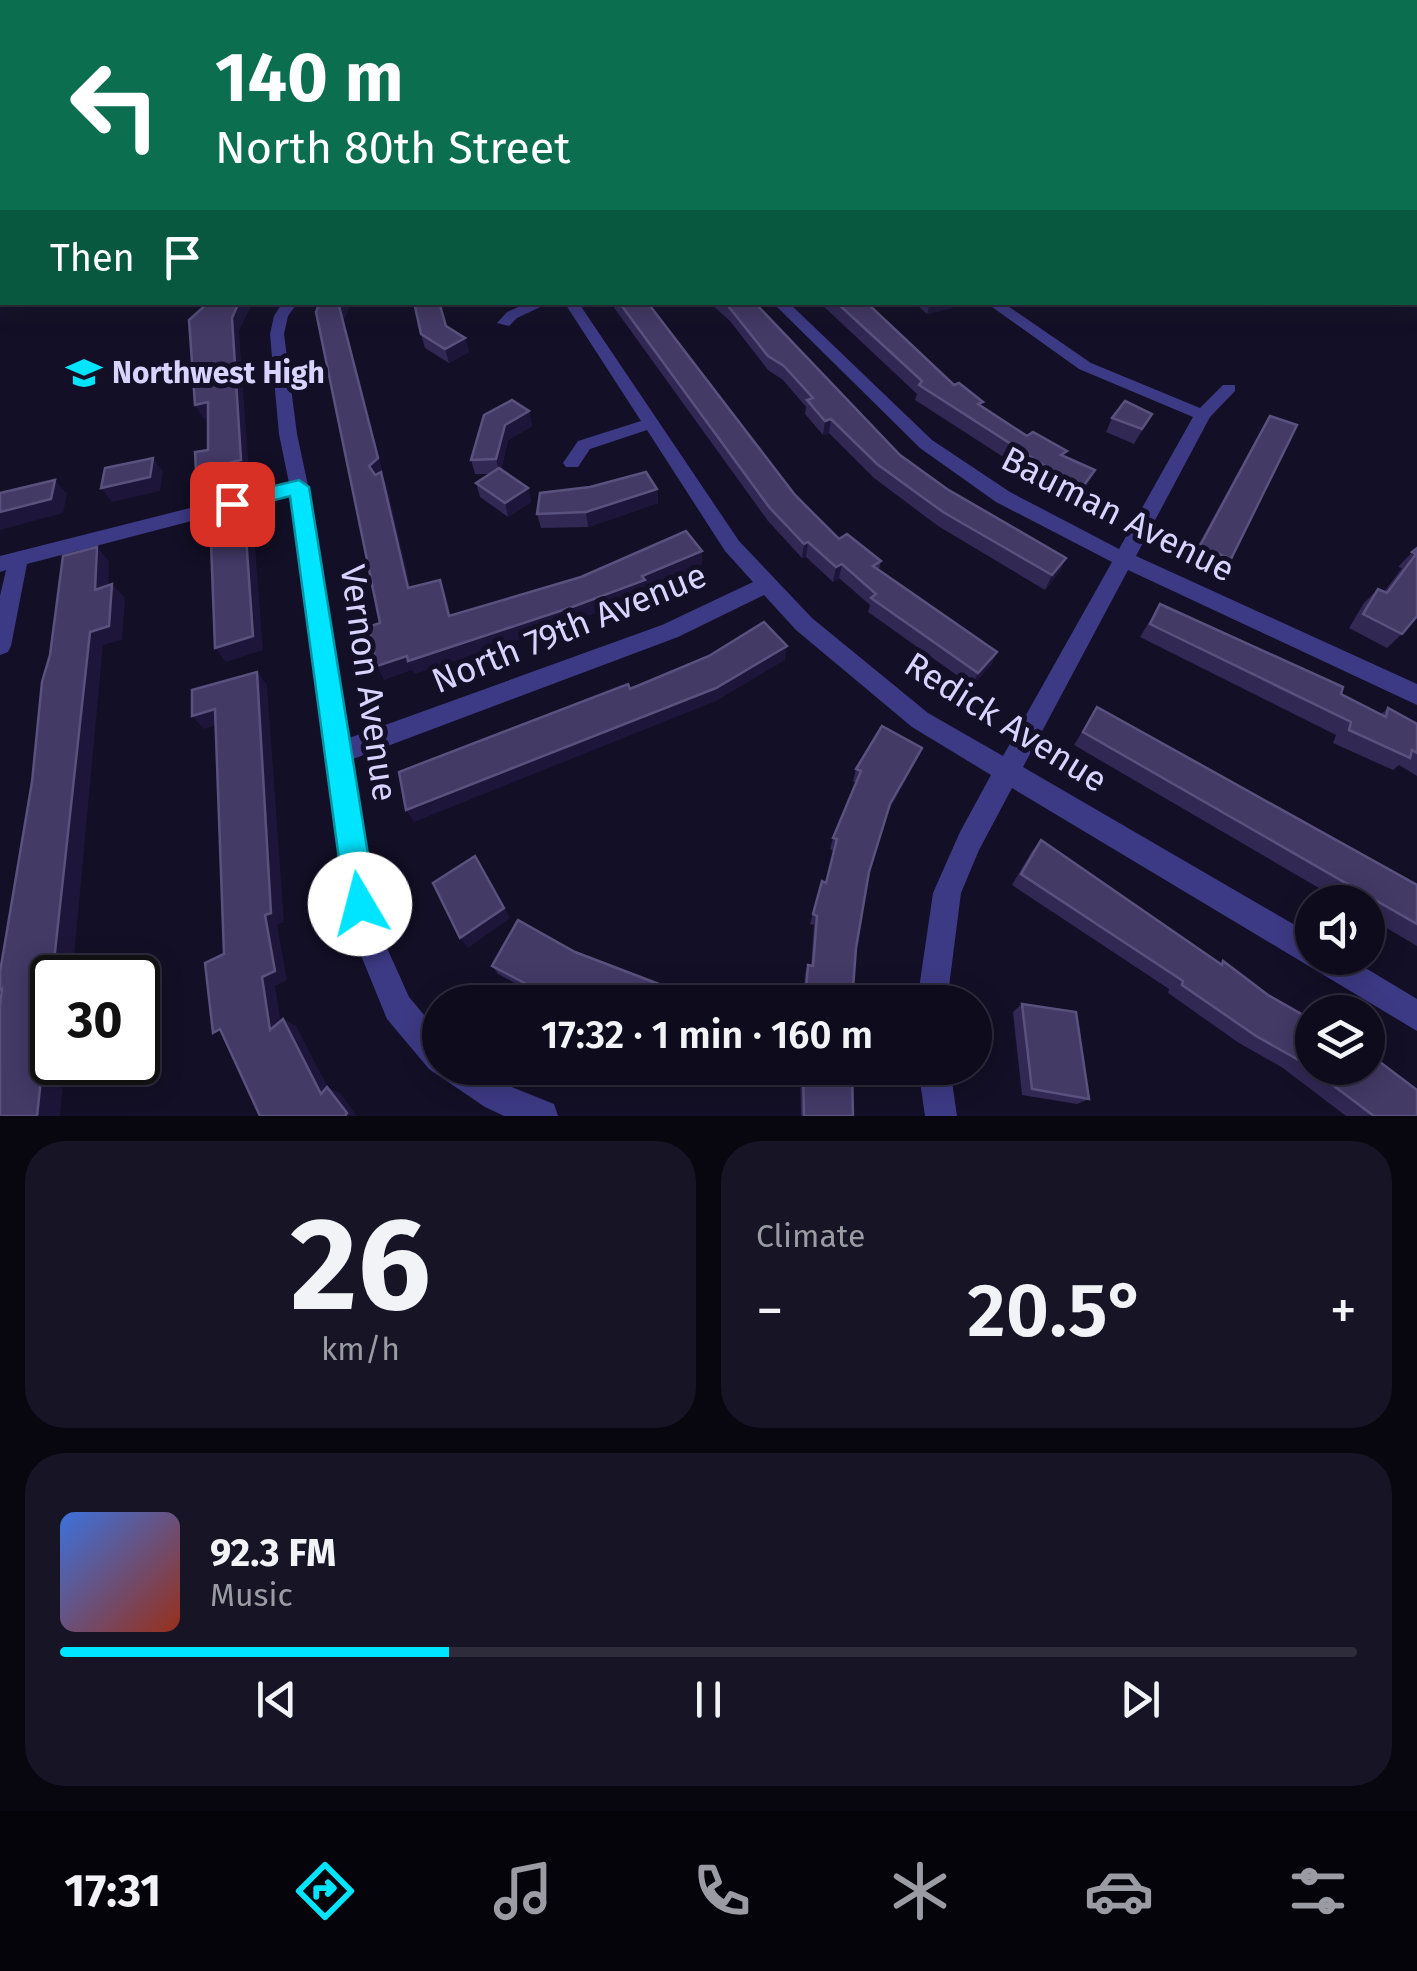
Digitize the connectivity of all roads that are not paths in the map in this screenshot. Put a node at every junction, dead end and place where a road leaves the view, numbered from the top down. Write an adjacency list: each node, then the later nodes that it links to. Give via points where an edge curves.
1 (289, 305): 11 (street, Vernon Avenue, via 277,334)
2 (536, 305): 6 (street)
3 (574, 305): 9 (street, Redick Avenue)
4 (782, 305): 12 (street, Bauman Avenue, via 926,444 1003,497)
5 (996, 305): 8 (street, via 1085,366)
6 (504, 323)
7 (1229, 388): 8 (street)
8 (1204, 415): 12 (street)
9 (649, 424): 10 (street, via 584,445); 14 (street, Redick Avenue, via 732,546)
10 (572, 463)
11 (299, 487): 13 (street); 17 (street, Vernon Avenue)
12 (1128, 560): 16 (street, Bauman Avenue); 18 (street)
13 (9, 561): 15 (street)
14 (767, 584): 17 (street, North 79th Avenue, via 670,631); 18 (street, Redick Avenue, via 904,708)
15 (0, 646)
16 (1417, 695)
17 (340, 753): 23 (street, Vernon Avenue, via 372,952 398,1008)
18 (1010, 772): 19 (street, Redick Avenue); 21 (street, via 947,892)
19 (1295, 942)
20 (1350, 975): 22 (street)
21 (934, 985)
22 (1417, 1016)
23 (422, 1037)
24 (479, 1085): 26 (street)
25 (936, 1085): 27 (street)
26 (542, 1116)
27 (941, 1116)

